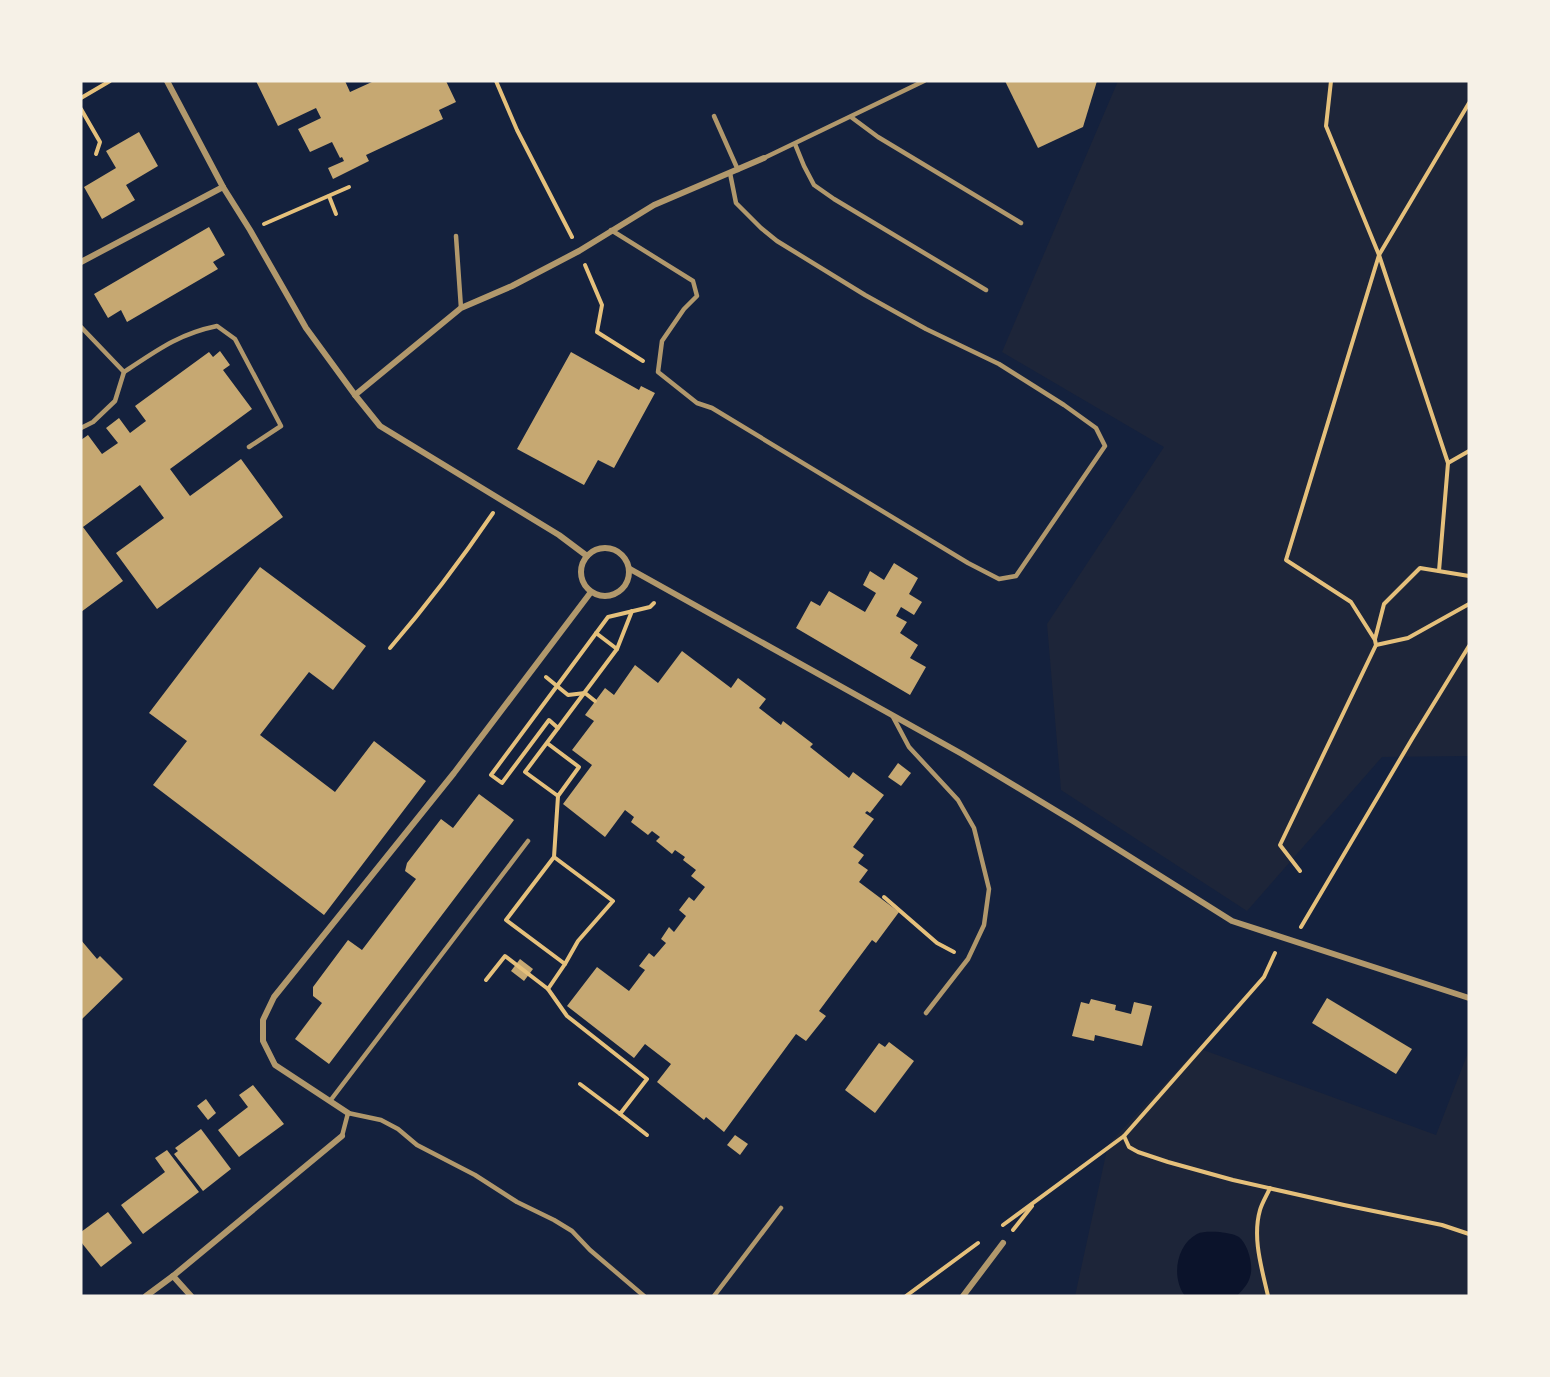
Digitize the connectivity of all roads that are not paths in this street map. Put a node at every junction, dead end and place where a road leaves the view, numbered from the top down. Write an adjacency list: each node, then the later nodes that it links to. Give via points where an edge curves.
1 (166, 81): 9 (street)
2 (924, 81): 4 (lane)
3 (714, 116): 7 (lane)
4 (851, 117): 5 (lane); 10 (lane)
5 (795, 144): 6 (lane); 14 (lane, via 814,185)
6 (764, 158): 7 (street)
7 (738, 170): 8 (street)
8 (729, 173): 11 (street, via 654,205); 11 (lane, via 736,203 777,241 865,295 999,364 1096,428 1105,446 1016,576 999,579 968,563 712,408 697,403 658,372 662,340 698,296 693,281)
9 (223, 187): 13 (street); 18 (street, via 306,328)
10 (1021, 223)
11 (611, 230): 15 (street, via 512,286)
12 (456, 236): 15 (lane)
13 (81, 262)
14 (986, 290)
15 (461, 308): 18 (street)
16 (81, 327): 17 (lane)
17 (124, 372): 19 (lane, via 115,401); 20 (lane, via 169,342 217,326 235,339 281,426)
18 (355, 394): 21 (street, via 380,426)
19 (81, 428)
20 (249, 447)
21 (587, 556): 22 (street, via 609,548 625,557); 23 (street, via 581,573)
22 (630, 570): 23 (street, via 620,592 609,596); 24 (street)
23 (591, 592): 28 (street, via 454,773 274,997 262,1020 263,1041 275,1065)
24 (892, 715): 26 (street, via 1073,821 1232,921); 27 (lane, via 909,747 958,800 974,828 989,889 984,925 968,959)
25 (528, 841): 28 (lane)
26 (1469, 998)
27 (926, 1013)
28 (330, 1101): 29 (street)
29 (348, 1113): 30 (lane); 36 (lane, via 381,1120 572,1231)
30 (342, 1136): 33 (street)
31 (781, 1208): 37 (lane)
32 (1003, 1243): 38 (street)
33 (173, 1276): 34 (street); 35 (street)
34 (146, 1296)
35 (190, 1296)
36 (644, 1296)
37 (714, 1296)
38 (963, 1296)

